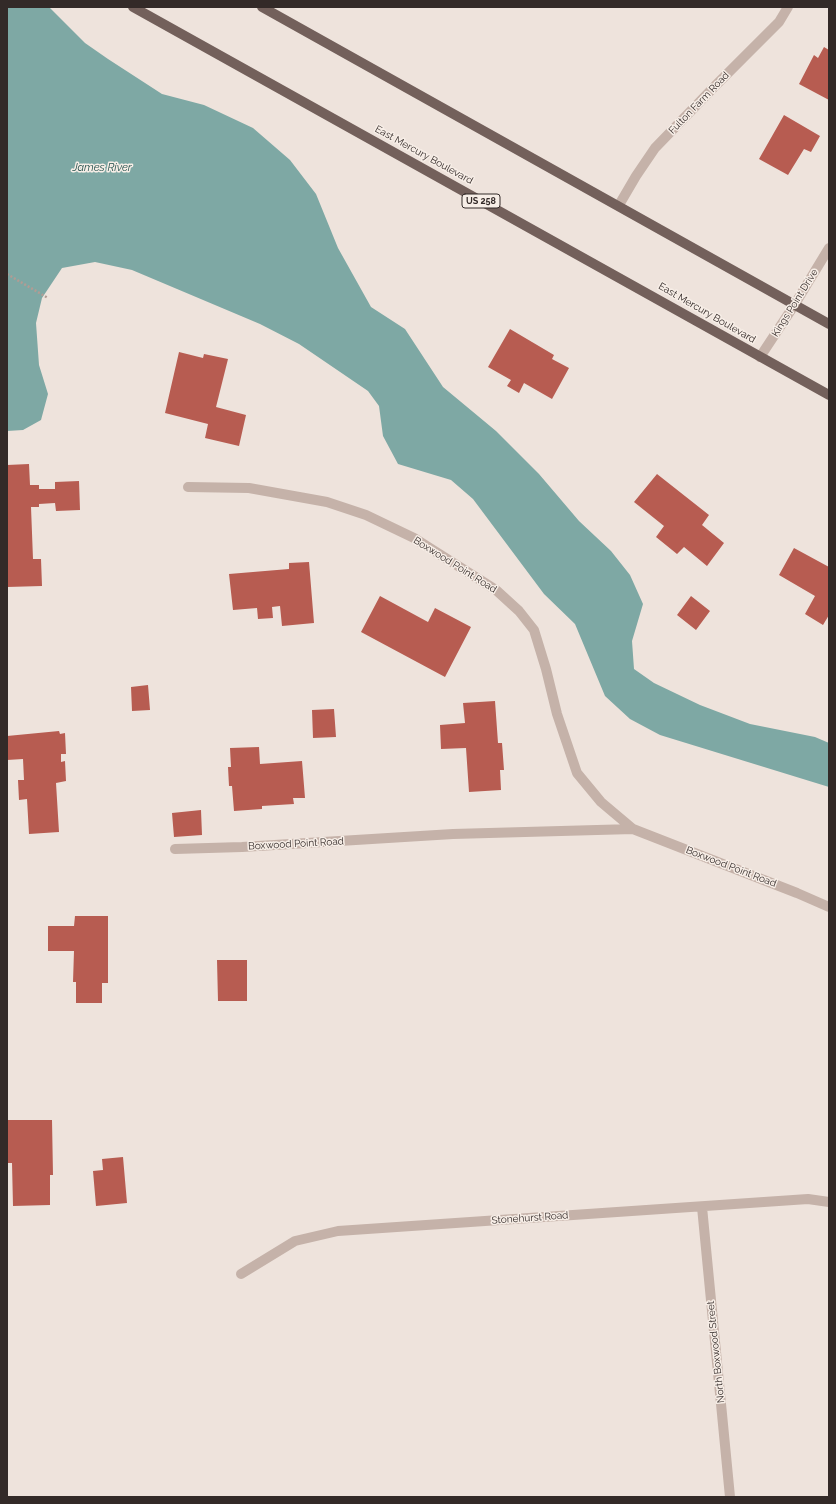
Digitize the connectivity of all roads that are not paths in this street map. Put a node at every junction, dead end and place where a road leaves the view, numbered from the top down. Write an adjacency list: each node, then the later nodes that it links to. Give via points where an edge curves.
1 (133, 7): 8 (main road, East Mercury Boulevard / US 258)
2 (262, 7): 4 (main road)
3 (788, 7): 4 (street, Fulton Farm Road, via 779,22 655,148)
4 (619, 205): 6 (main road)
5 (829, 248): 6 (street, Kings Point Drive)
6 (795, 304): 7 (main road); 8 (street, Kings Point Drive)
7 (829, 324)
8 (760, 357): 9 (main road, East Mercury Boulevard / US 258)
9 (829, 395)
10 (188, 487): 11 (street, Boxwood Point Road, via 249,488 328,502 366,515 414,538 496,590 519,611 534,630 557,714 577,773 601,802)
11 (632, 829): 12 (street, Boxwood Point Road, via 453,834 250,847); 13 (street, Boxwood Point Road)
12 (175, 849)
13 (829, 907)
14 (829, 1202): 15 (street, Stonehurst Road, via 808,1199)
15 (702, 1207): 16 (street, Stonehurst Road, via 338,1231 295,1241); 17 (street, North Boxwood Street)
16 (241, 1274)
17 (730, 1497)

